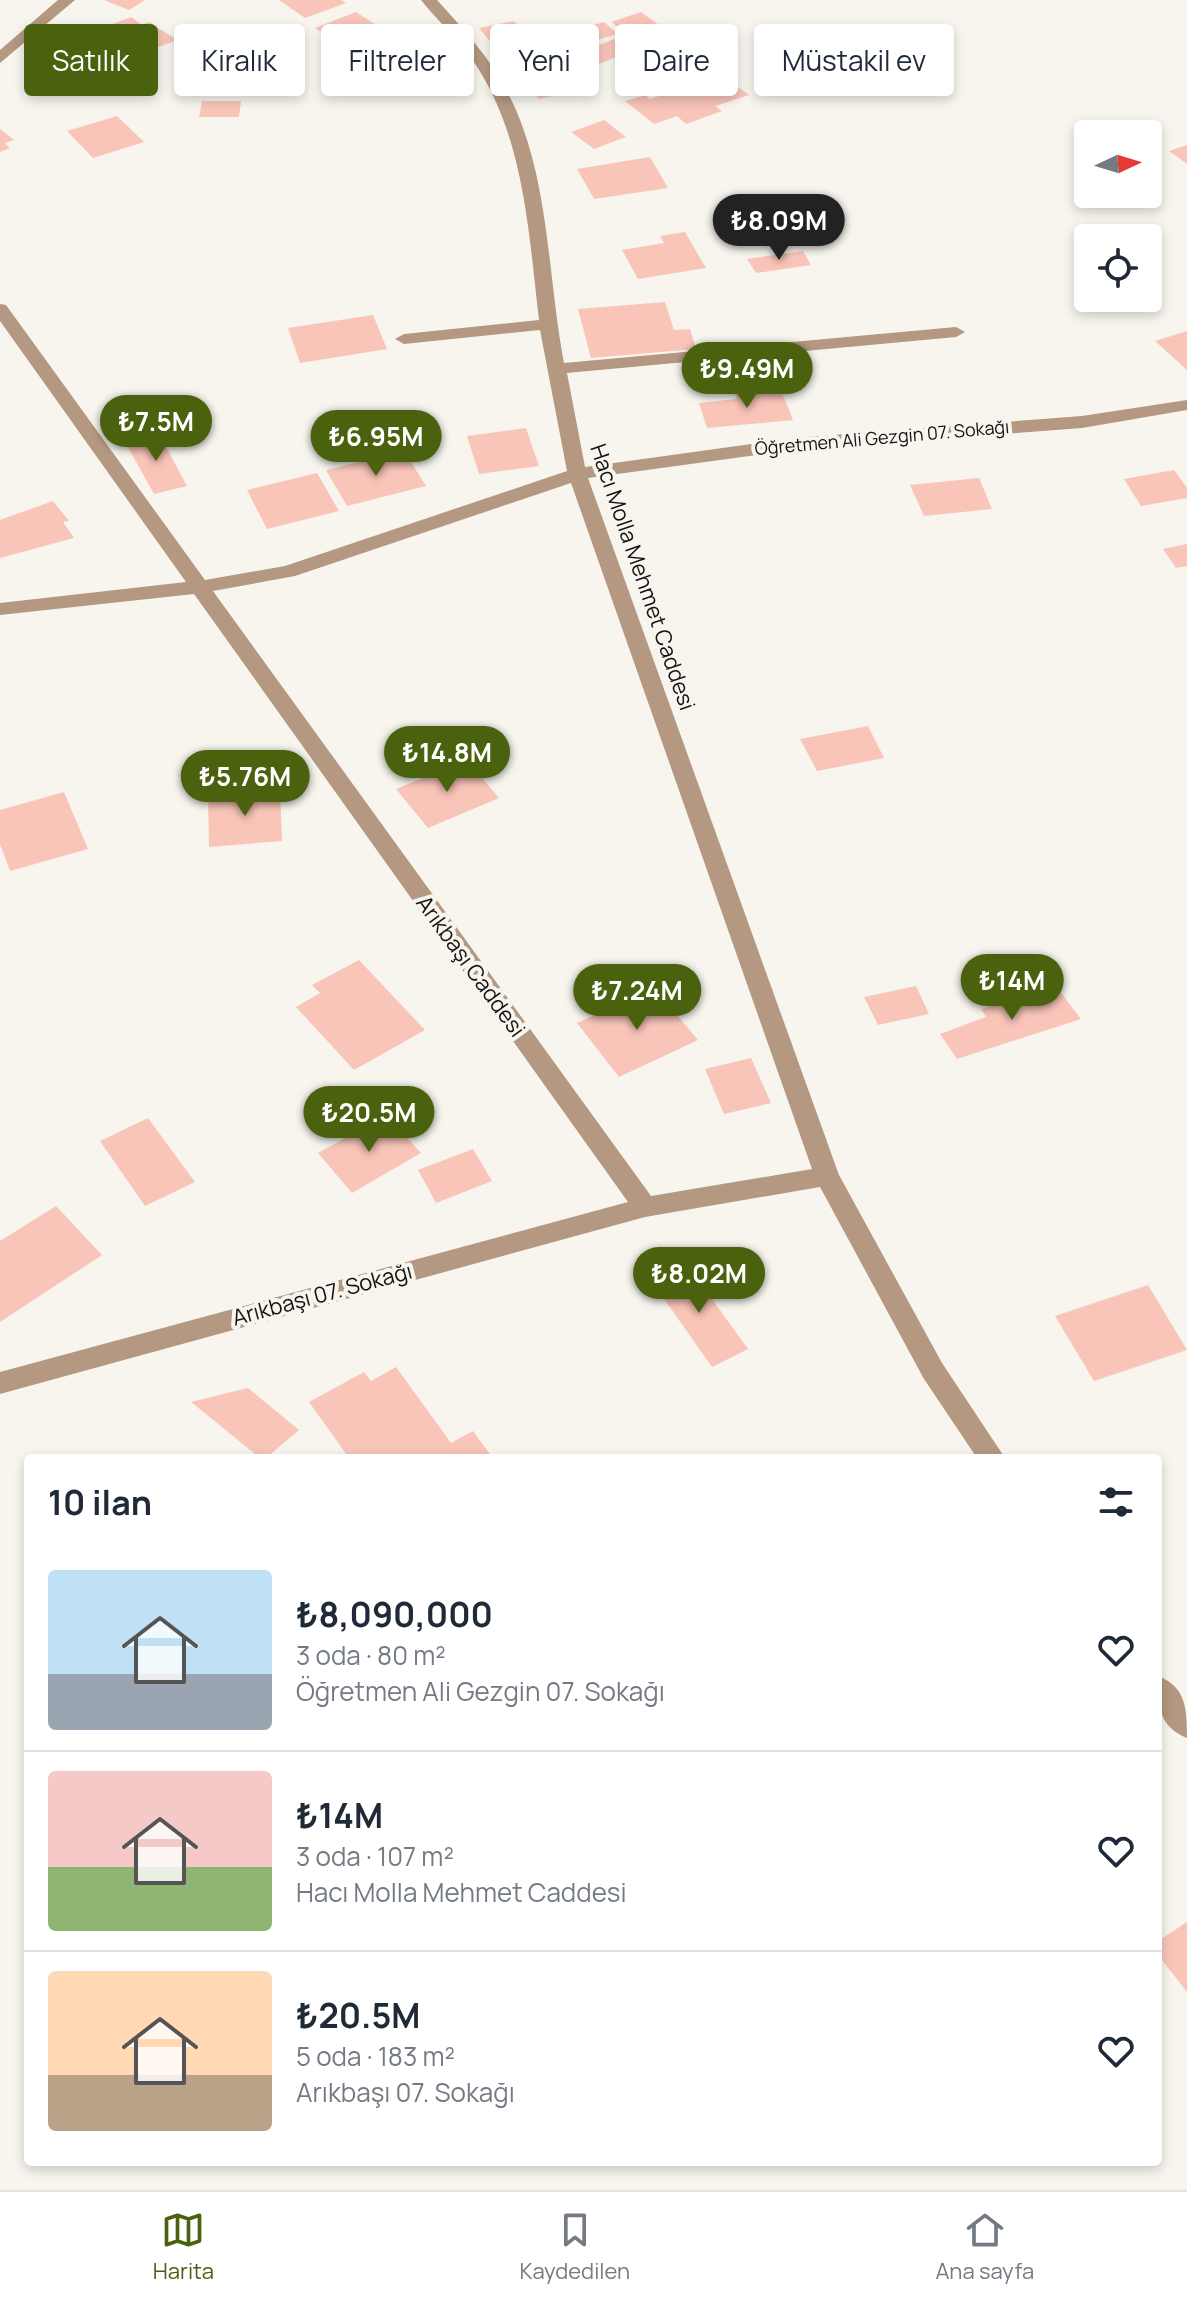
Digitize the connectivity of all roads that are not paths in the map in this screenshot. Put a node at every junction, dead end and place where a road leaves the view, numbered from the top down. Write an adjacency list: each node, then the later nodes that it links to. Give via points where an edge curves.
1 (67, 0): 3 (street)
2 (429, 0): 5 (street, Hacı Molla Mehmet Caddesi, via 473,49 500,93 519,140 534,205)
3 (0, 58)
4 (0, 309): 11 (street, Arıkbaşı Caddesi)
5 (548, 324): 7 (street); 8 (street, Hacı Molla Mehmet Caddesi)
6 (956, 332): 8 (street)
7 (404, 339)
8 (556, 369): 10 (street, Hacı Molla Mehmet Caddesi)
9 (1187, 405): 10 (street, Öğretmen Ali Gezgin 07. Sokağı, via 1082,422 794,444)
10 (577, 474): 11 (street, Öğretmen Ali Gezgin 07. Sokağı, via 288,572); 13 (street, Hacı Molla Mehmet Caddesi)
11 (199, 587): 12 (street, Öğretmen Ali Gezgin 07. Sokağı); 14 (street, Arıkbaşı Caddesi)
12 (0, 609)
13 (827, 1176): 14 (street); 16 (street, via 933,1371)
14 (645, 1207): 15 (street, Arıkbaşı 07. Sokağı)
15 (0, 1383)
16 (989, 1454)
17 (1162, 1694): 18 (street)
18 (1187, 1724)

